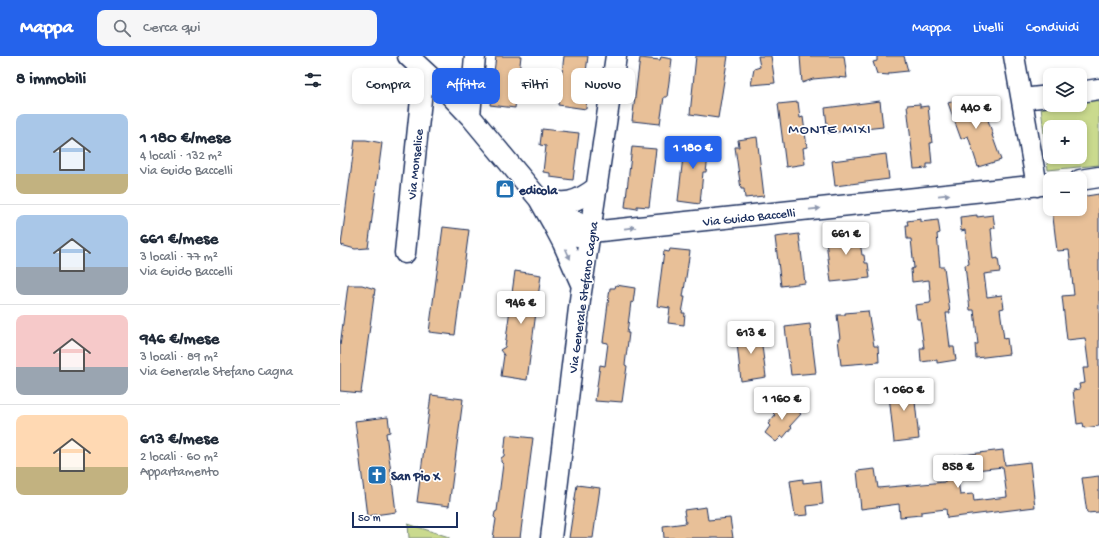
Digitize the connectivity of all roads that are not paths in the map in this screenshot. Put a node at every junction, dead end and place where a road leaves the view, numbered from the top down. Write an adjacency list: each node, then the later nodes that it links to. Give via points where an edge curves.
1 (408, 56): 5 (street)
2 (475, 56): 11 (street)
3 (616, 56): 16 (street, Via Generale Stefano Cagna)
4 (1014, 56): 9 (street)
5 (432, 79): 20 (street, Via Monselice, via 422,90)
6 (1099, 89): 7 (street)
7 (1087, 91)
8 (1043, 97): 9 (street)
9 (1022, 99): 14 (street)
10 (459, 104): 11 (street)
11 (470, 116): 17 (street)
12 (1099, 177): 13 (street)
13 (1087, 179)
14 (1043, 181)
15 (1043, 185): 19 (street, Via Guido Baccelli, one-way to 15)
16 (597, 188): 17 (street, via 584,197 567,203); 19 (street, Via Generale Stefano Cagna)
17 (546, 200): 18 (street); 19 (street)
18 (552, 222): 19 (street, Via Guido Baccelli, via 567,233 578,236); 21 (street, one-way to 21)
19 (591, 232): 21 (street, Via Generale Stefano Cagna)
20 (405, 252)
21 (582, 286): 22 (street, Via Generale Stefano Cagna)
22 (551, 538)

